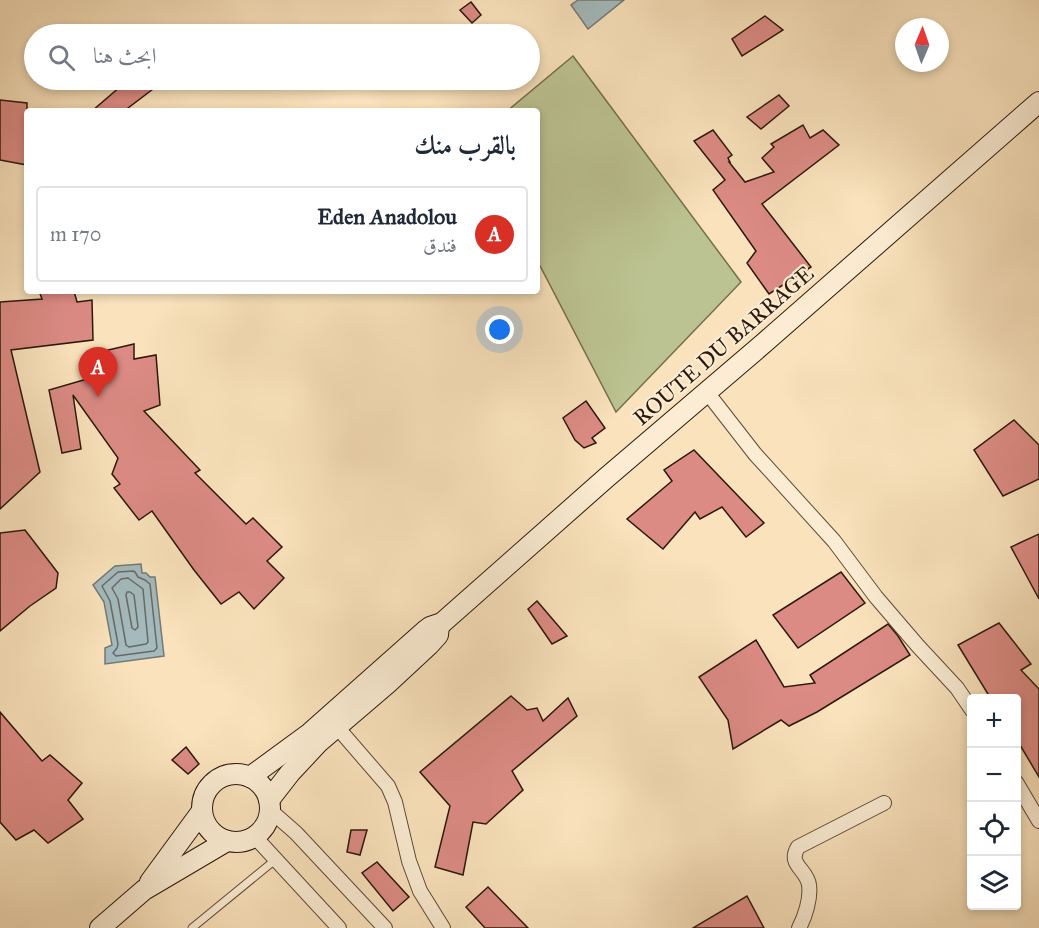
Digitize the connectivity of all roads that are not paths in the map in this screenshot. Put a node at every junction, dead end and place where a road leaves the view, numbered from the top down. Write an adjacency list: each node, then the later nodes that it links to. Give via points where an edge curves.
1 (1039, 102): 2 (main road, ROUTE DU BARRAGE)
2 (706, 391): 3 (main road, ROUTE DU BARRAGE); 4 (street)
3 (439, 625): 5 (main road, ROUTE DU BARRAGE, via 438,634 425,649); 6 (main road, ROUTE DU BARRAGE, via 426,630 327,719)
4 (967, 703)
5 (337, 728): 9 (main road, ROUTE DU BARRAGE, via 290,772); 20 (street, via 388,786 420,891)
6 (250, 777): 9 (main road, via 263,786); 10 (main road, via 226,775 214,781 206,790)
7 (1021, 789): 11 (street)
8 (884, 803): 21 (street, via 798,847 794,862 809,883)
9 (270, 805): 12 (main road, ROUTE DU BARRAGE, via 268,822); 19 (street)
10 (202, 811): 13 (main road, via 209,831); 15 (main road)
11 (1039, 821)
12 (255, 837): 13 (main road, via 246,842); 14 (street)
13 (227, 842): 15 (main road)
14 (275, 860): 17 (lane); 18 (street)
15 (144, 890): 16 (main road)
16 (100, 928)
17 (192, 928)
18 (339, 928)
19 (385, 928)
20 (443, 928)
21 (799, 928)

